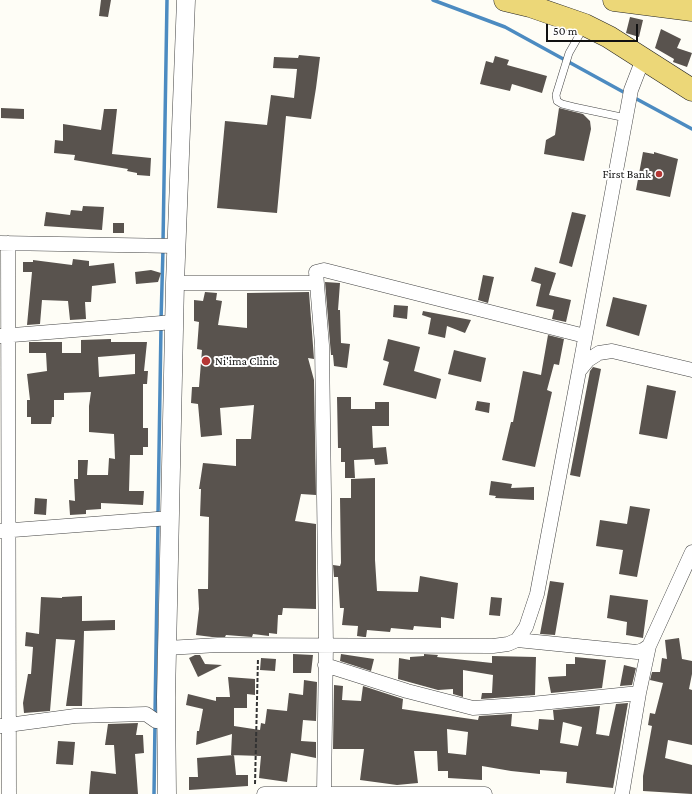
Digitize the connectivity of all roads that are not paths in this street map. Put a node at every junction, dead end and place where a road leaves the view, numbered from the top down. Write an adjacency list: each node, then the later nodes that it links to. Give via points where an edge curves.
1 (186, 0): 10 (street)
2 (505, 0): 5 (main road)
3 (614, 0): 4 (main road)
4 (692, 10)
5 (585, 25): 6 (main road); 8 (lane, via 569,53 556,95 557,101 574,107)
6 (643, 59): 7 (main road); 8 (street, via 631,90)
7 (692, 90)
8 (627, 111): 15 (street)
9 (4, 243): 10 (street); 14 (street)
10 (166, 246): 11 (street)
11 (175, 283): 12 (street); 13 (street)
12 (316, 283): 15 (street, via 316,272 324,270); 22 (street, via 322,345)
13 (164, 323): 14 (street); 18 (street)
14 (4, 335): 19 (street)
15 (585, 336): 17 (street)
16 (692, 370): 17 (street, via 612,351 588,360)
17 (579, 371): 21 (street, via 537,594 526,626)
18 (161, 519): 19 (street); 24 (street)
19 (5, 531): 28 (street)
20 (692, 552): 23 (street)
21 (517, 640): 22 (street, via 493,646); 23 (street, via 637,652)
22 (326, 645): 24 (street, via 218,645); 25 (street)
23 (649, 646): 26 (street)
24 (167, 648): 27 (street)
25 (325, 665): 26 (street, via 407,691 473,708); 30 (street)
26 (639, 693): 34 (street)
27 (156, 718): 28 (street, via 75,716); 32 (street)
28 (5, 726): 31 (street)
29 (259, 790): 30 (street)
30 (324, 793): 33 (street)
31 (9, 794)
32 (167, 794)
33 (485, 794)
34 (622, 794)

